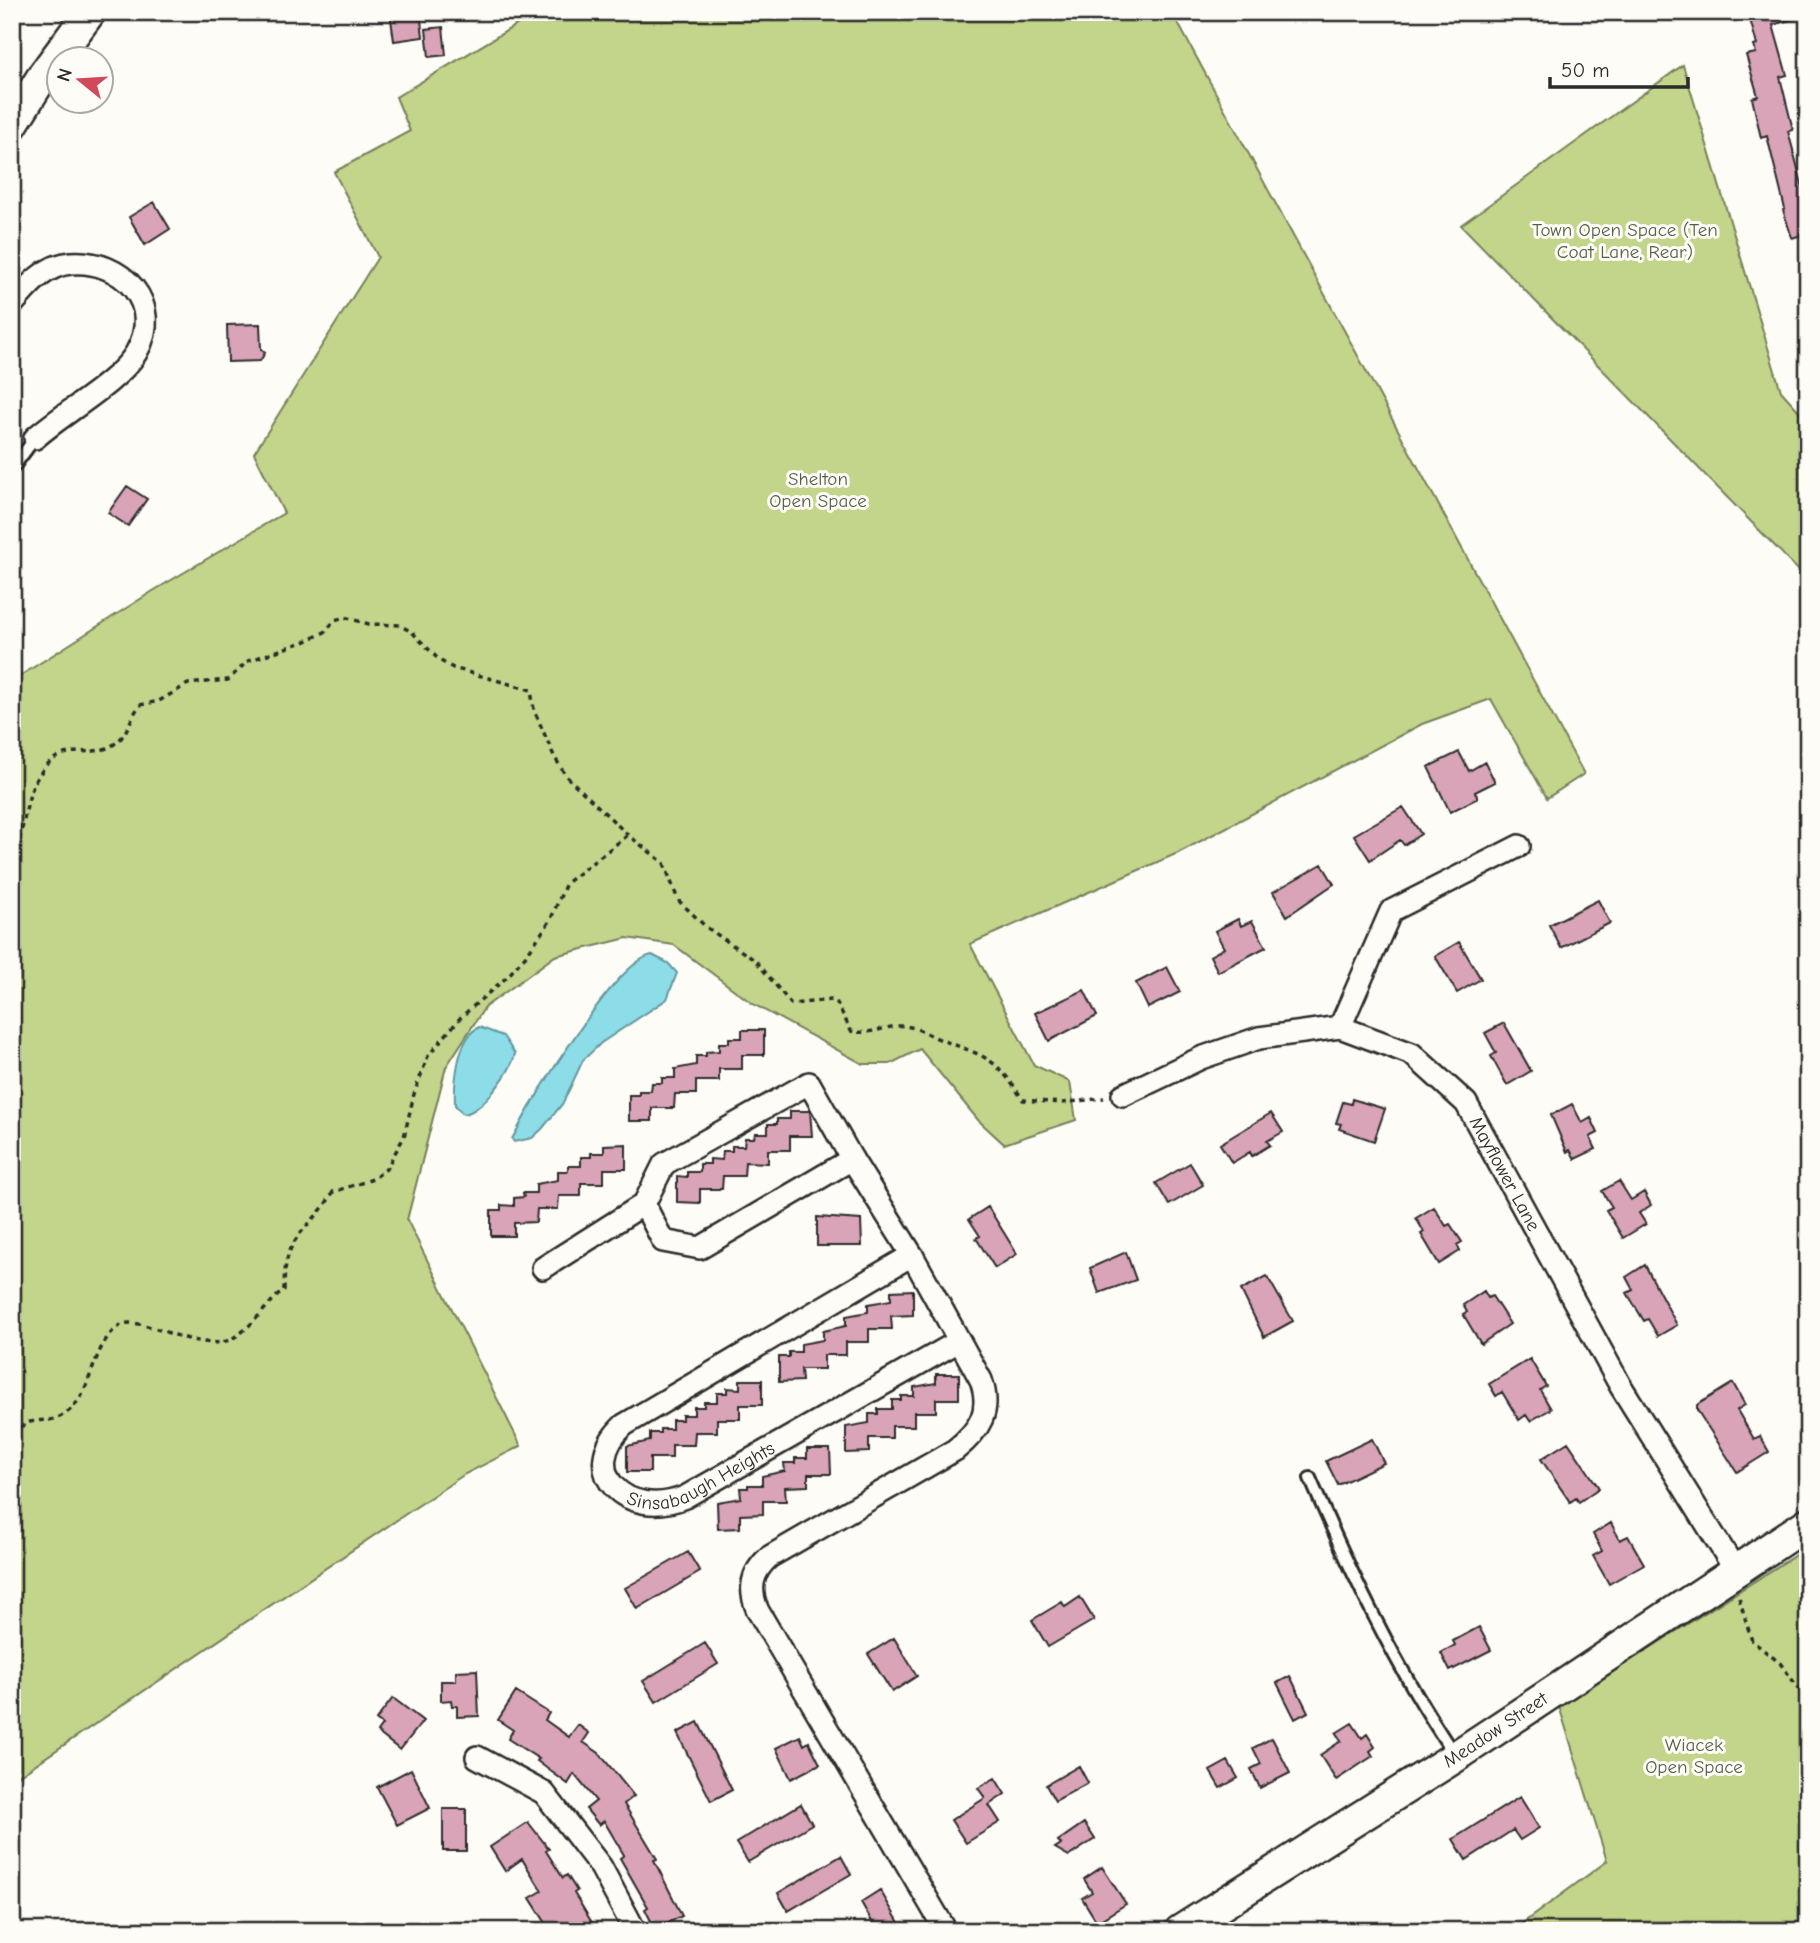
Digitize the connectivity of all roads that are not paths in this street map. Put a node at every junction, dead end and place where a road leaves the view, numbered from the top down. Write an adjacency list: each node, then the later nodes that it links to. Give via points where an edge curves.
1 (90, 12): 2 (street)
2 (12, 125)
3 (12, 305): 4 (street, via 30,283 71,263 121,275 137,289 145,321 138,350 124,370)
4 (35, 438): 5 (lane)
5 (12, 469)
6 (1519, 846): 7 (street, via 1391,911)
7 (1340, 1027): 8 (street, Mayflower Lane, via 1259,1038 1201,1058); 16 (street, Mayflower Lane, via 1412,1054 1466,1103 1620,1385)
8 (1123, 1095)
9 (852, 1159): 10 (street, via 701,1248 663,1241); 10 (street, via 809,1083 664,1164); 11 (street)
10 (644, 1204): 12 (street)
11 (912, 1255): 13 (street); 13 (street, Sinsabaugh Heights, via 624,1425 607,1452 613,1487 639,1504 685,1497)
12 (542, 1268)
13 (959, 1341): 20 (street, via 986,1393 985,1414 974,1434 955,1450 769,1557 751,1587 758,1611)
14 (1310, 1478): 18 (lane, via 1346,1561 1414,1692)
15 (1808, 1523): 16 (street, Meadow Street)
16 (1736, 1571): 18 (street, Meadow Street)
17 (477, 1757): 19 (street, via 544,1793 601,1867)
18 (1455, 1757): 21 (street, Meadow Street)
19 (635, 1931)
20 (946, 1931)
21 (1180, 1931)

